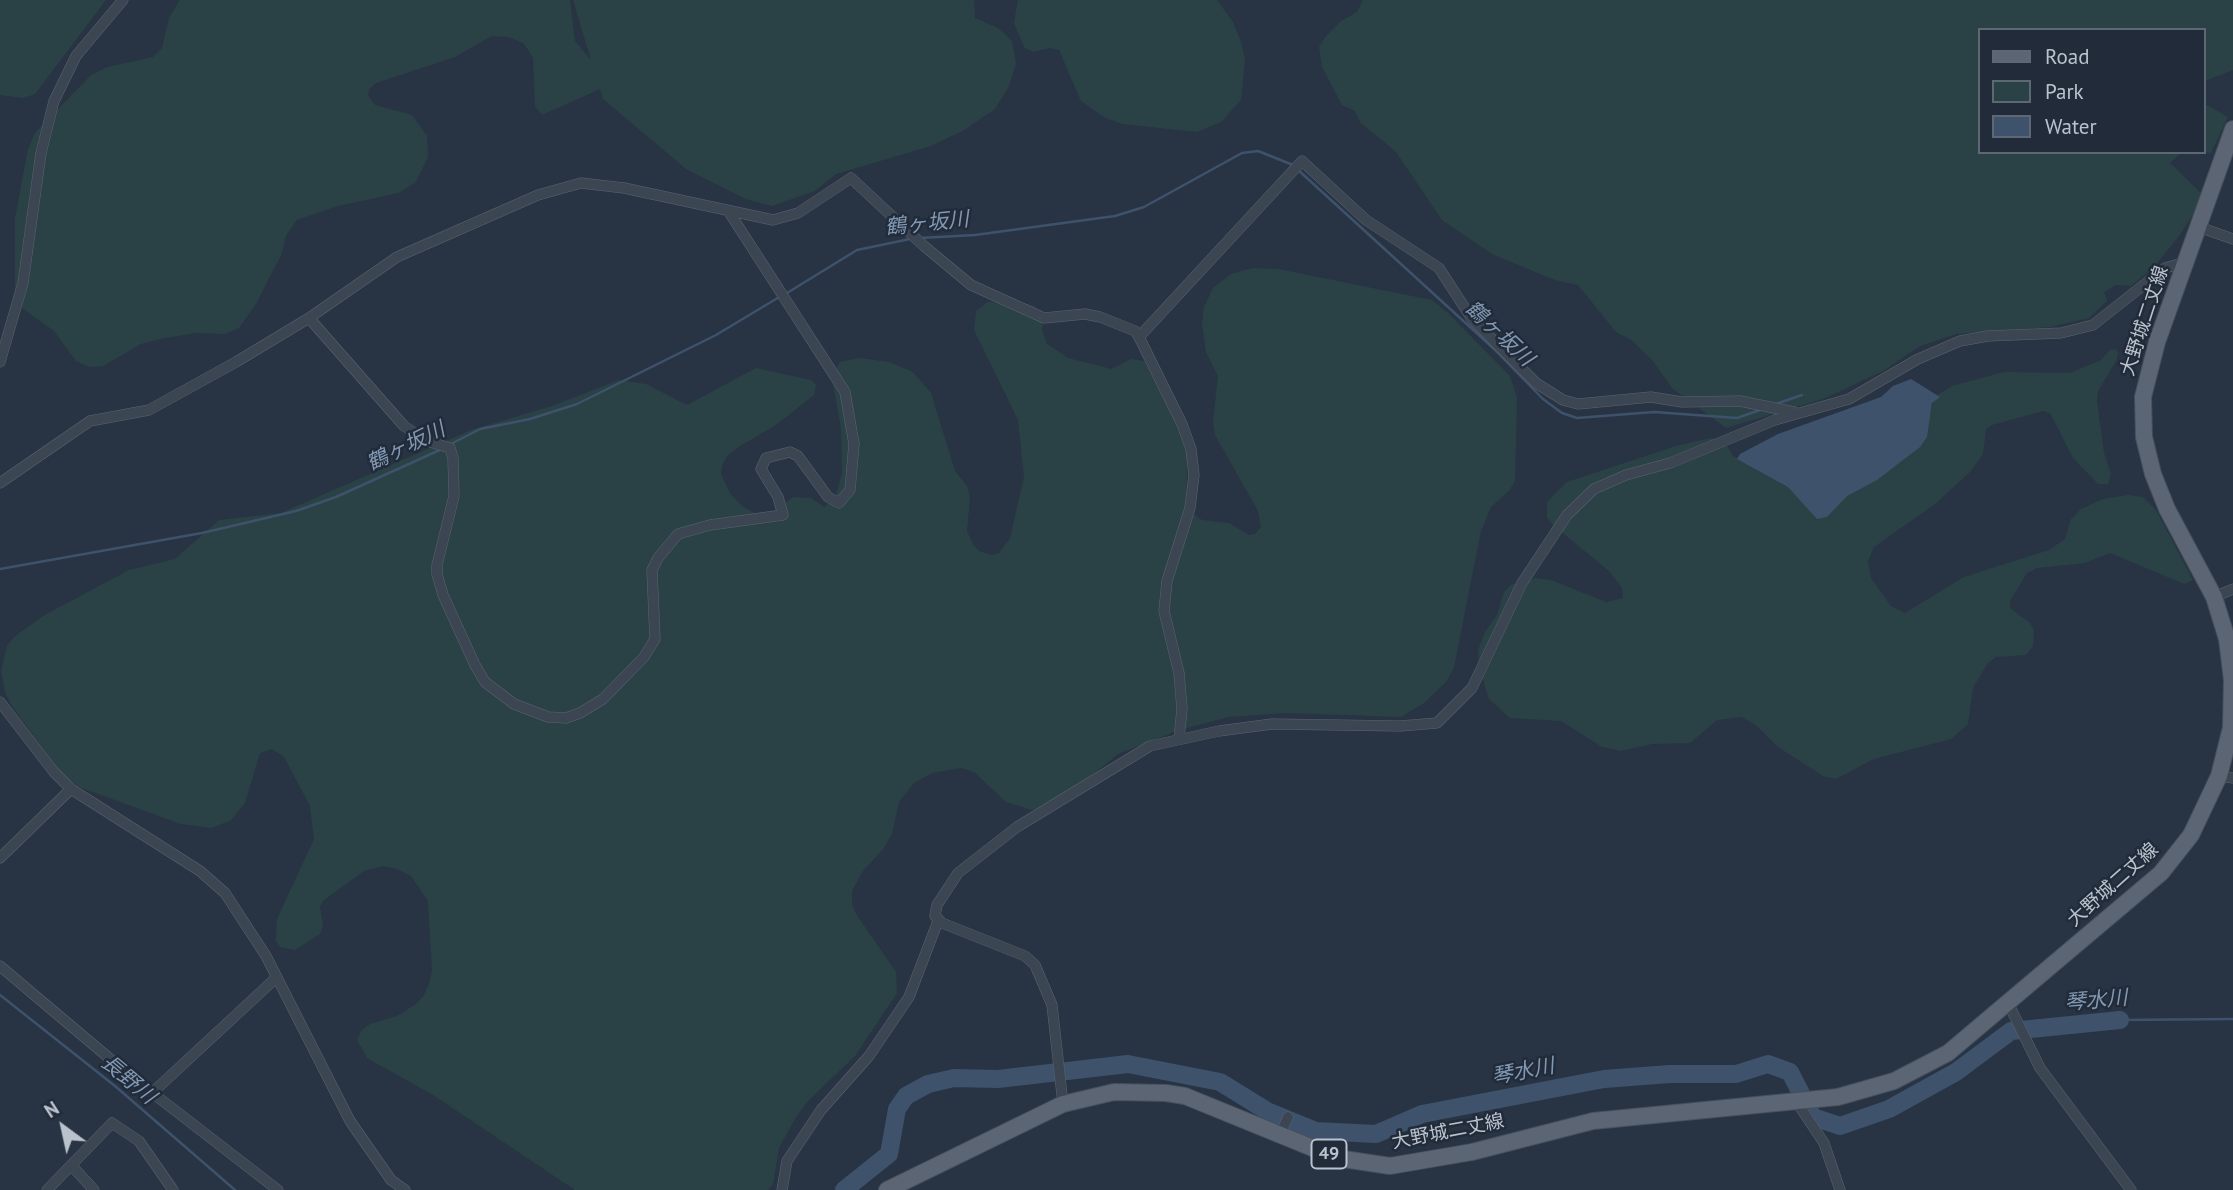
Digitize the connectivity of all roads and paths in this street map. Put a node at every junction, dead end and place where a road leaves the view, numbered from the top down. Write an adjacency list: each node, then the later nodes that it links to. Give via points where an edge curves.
1 (122, 0): 9 (street, via 76,56 54,101 41,153 23,283)
2 (2233, 129): 4 (main road, 大野城二丈線 / 49)
3 (729, 212): 7 (street, via 581,183 538,195 397,257); 7 (street, via 845,393 854,444 853,473 845,499 839,503 828,498 813,474 790,452 766,458 761,469 783,515 678,534 652,570 655,639 644,657 603,698 566,718 548,717 514,704 485,682 474,665 437,575 454,496 450,448 427,441 404,426); 8 (street, via 782,219 851,178 971,285 1044,318 1085,314 1135,331)
4 (2199, 228): 5 (street); 6 (main road, 大野城二丈線 / 49)
5 (2233, 239)
6 (2186, 262): 10 (street, via 2165,268 2093,325 2061,333 1960,341 1918,359 1864,393); 13 (main road, 大野城二丈線 / 49, via 2147,373 2144,437 2158,490)
7 (309, 318): 11 (street, via 149,410 90,421)
8 (1139, 337): 10 (street, via 1302,161 1366,220 1439,268 1472,319 1536,383 1563,400 1578,404 1651,397 1682,402 1740,401); 15 (street, via 1182,424 1194,474 1190,508 1167,580 1164,611 1179,673)
9 (0, 362)
10 (1801, 413): 15 (street, via 1746,430 1671,463 1607,482 1584,496 1522,583 1472,688 1437,723 1272,724)
11 (0, 483)
12 (2233, 589): 13 (street)
13 (2214, 597): 16 (main road, 大野城二丈線 / 49, via 2227,639 2233,698)
14 (0, 702): 17 (street)
15 (1180, 740): 19 (street, via 1150,746 1017,827 951,881 934,910)
16 (2226, 777): 22 (main road, 大野城二丈線 / 49, via 2177,856)
17 (71, 789): 18 (street); 21 (street, via 217,884)
18 (0, 858)
19 (938, 920): 25 (street, via 1025,956 1035,965 1052,1005); 32 (street, via 909,997 787,1161)
20 (0, 966): 23 (street)
21 (277, 977): 23 (street); 27 (street, via 350,1121)
22 (2009, 1004): 24 (main road, 大野城二丈線 / 49, via 1920,1070 1867,1090); 35 (street, via 2040,1068)
23 (153, 1092): 31 (street)
24 (1796, 1101): 25 (main road, 大野城二丈線 / 49, via 1593,1121 1472,1152 1390,1166 1337,1158 1285,1125 1167,1093 1114,1092); 34 (street, via 1824,1143)
25 (1063, 1104): 33 (main road, 大野城二丈線 / 49)
26 (72, 1166): 28 (street); 29 (street); 30 (street, via 112,1123 139,1141)
27 (399, 1189)
28 (47, 1190)
29 (94, 1190)
30 (173, 1190)
31 (278, 1190)
32 (782, 1190)
33 (887, 1190)
34 (1840, 1190)
35 (2131, 1190)

